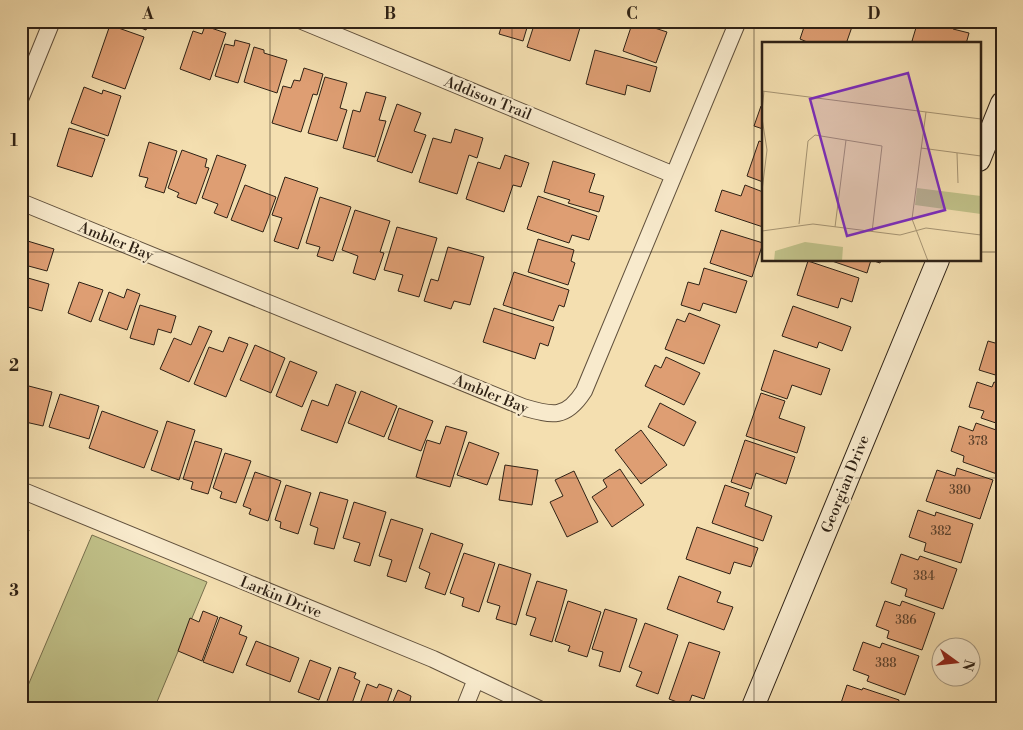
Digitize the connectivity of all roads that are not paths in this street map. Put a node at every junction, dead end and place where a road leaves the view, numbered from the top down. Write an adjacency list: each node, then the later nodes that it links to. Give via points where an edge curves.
1 (52, 21): 4 (street)
2 (302, 21): 7 (street, Addison Trail)
3 (738, 21): 7 (street, Ambler Bay)
4 (21, 97)
5 (1002, 103): 6 (main road)
6 (980, 158)
7 (674, 175): 8 (street, Ambler Bay, via 584,391 575,405 562,413 545,414)
8 (21, 202)
9 (938, 261): 14 (main road, Georgian Drive)
10 (21, 490): 11 (street, Larkin Drive)
11 (476, 679): 12 (street); 13 (street, Larkin Drive)
12 (464, 709)
13 (539, 709)
14 (752, 709)

